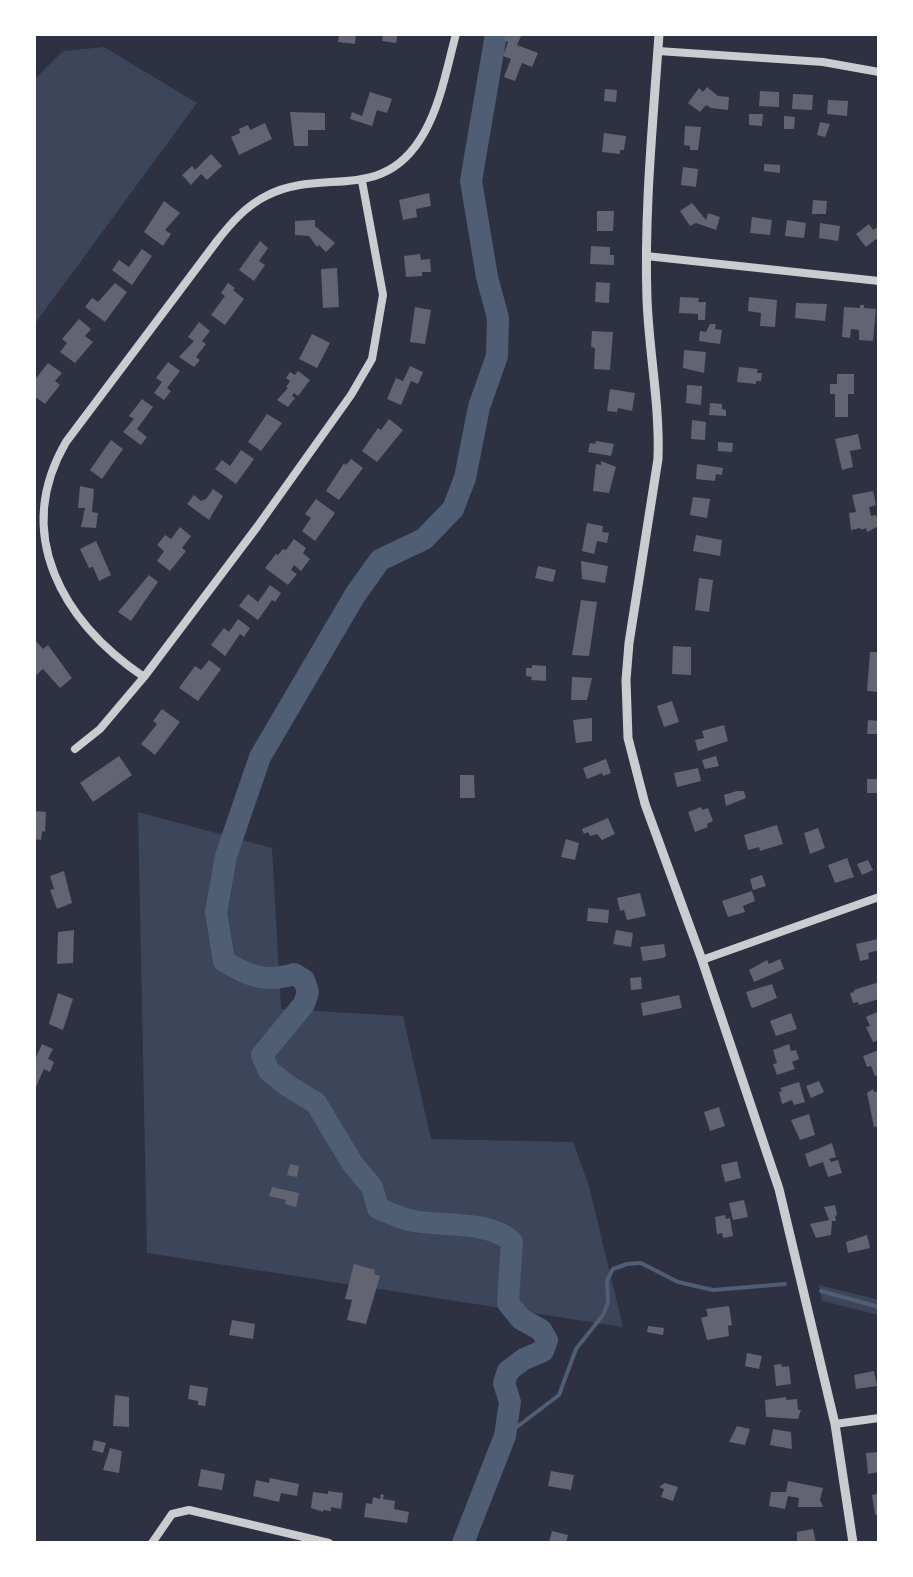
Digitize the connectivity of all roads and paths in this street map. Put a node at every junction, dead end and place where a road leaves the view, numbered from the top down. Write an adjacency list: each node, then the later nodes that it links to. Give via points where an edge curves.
1 (456, 34): 5 (street, via 423,135 393,166)
2 (659, 34): 3 (street)
3 (658, 51): 4 (street, via 823,62); 6 (street)
4 (879, 72)
5 (362, 181): 8 (street, via 383,295 372,359 257,527); 8 (street, via 286,188 245,209 52,466 44,515 47,555 59,584 94,637)
6 (646, 256): 7 (street); 11 (street, via 658,459 629,643 625,710 645,804)
7 (879, 281)
8 (144, 677): 9 (street, via 100,729)
9 (75, 749)
10 (879, 897): 11 (street)
11 (702, 960): 13 (street, via 779,1189)
12 (879, 1418): 13 (street)
13 (835, 1424): 16 (street)
14 (152, 1543): 15 (street, via 172,1514 189,1510)
15 (329, 1543)
16 (853, 1543)

